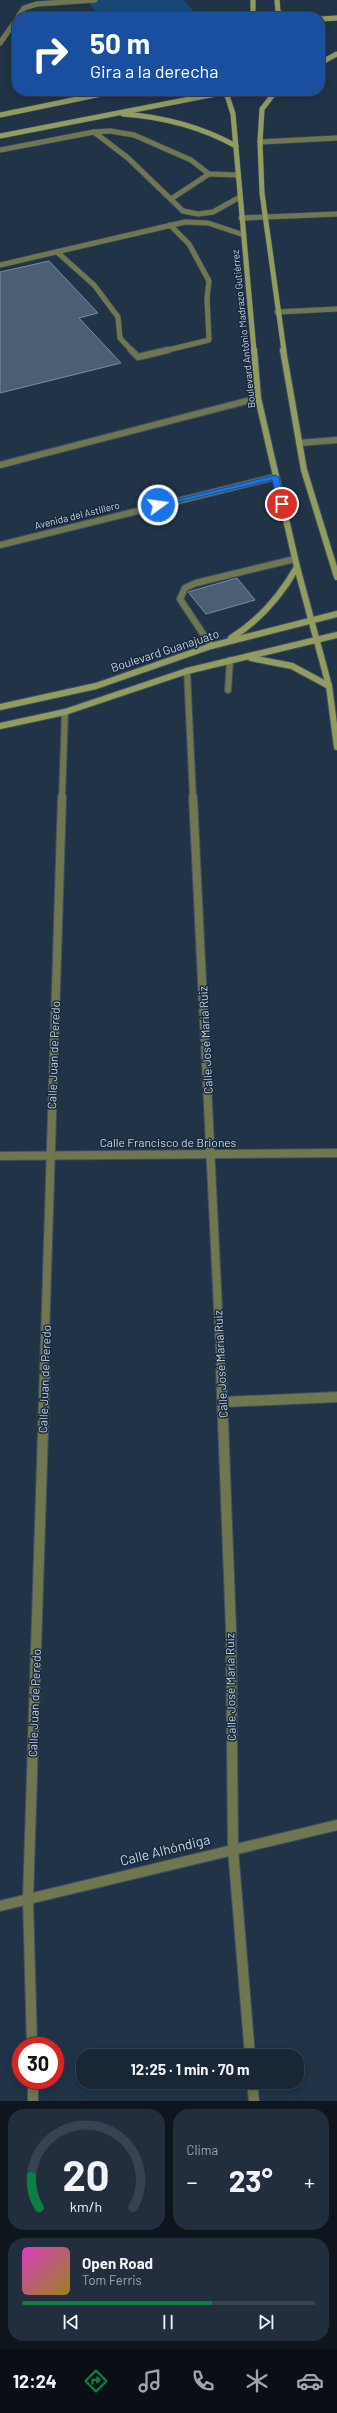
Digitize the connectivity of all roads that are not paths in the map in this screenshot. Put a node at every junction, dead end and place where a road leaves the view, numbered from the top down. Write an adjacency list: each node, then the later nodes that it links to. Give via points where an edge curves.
1 (95, 0): 4 (street, via 37,4 24,8)
2 (253, 0): 5 (street)
3 (277, 0): 6 (street)
4 (22, 12)
5 (253, 12)
6 (279, 12)
7 (337, 18): 8 (street)
8 (325, 19)
9 (12, 26): 10 (street)
10 (0, 43)
11 (337, 54): 12 (street)
12 (325, 59)
13 (92, 96): 18 (street)
14 (204, 96): 17 (street)
15 (226, 96): 23 (street, Boulevard Antônio Madrazo Gutiérrez, via 233,114)
16 (272, 96): 22 (street, via 262,109)
17 (110, 114): 20 (street); 23 (street, via 175,120 213,133)
18 (0, 115)
19 (94, 132): 24 (street); 25 (street, via 110,131 134,135 191,160); 28 (street)
20 (0, 136)
21 (337, 138): 22 (street)
22 (260, 142): 31 (street)
23 (236, 146): 26 (street, Boulevard Antônio Madrazo Gutiérrez)
24 (0, 150)
25 (209, 174): 26 (street); 28 (street)
26 (238, 175): 27 (street, Boulevard Antônio Madrazo Gutiérrez)
27 (240, 197): 29 (street, via 231,205 217,211); 32 (street, Boulevard Antônio Madrazo Gutiérrez)
28 (171, 199): 29 (street)
29 (183, 211): 33 (street)
30 (337, 214): 31 (street)
31 (265, 217): 32 (street); 39 (street)
32 (241, 218): 35 (street, Boulevard Antônio Madrazo Gutiérrez)
33 (185, 222): 34 (street); 35 (street, via 208,223)
34 (170, 225): 36 (street); 36 (street, via 189,244 209,281 209,340 138,357 120,338 118,317 94,285)
35 (244, 235): 40 (street, Boulevard Antônio Madrazo Gutiérrez)
36 (57, 252): 37 (street)
37 (0, 265)
38 (337, 309): 39 (street)
39 (277, 312): 42 (street)
40 (258, 398): 43 (street); 44 (street, Boulevard Antônio Madrazo Gutiérrez)
41 (337, 440): 42 (street)
42 (299, 443): 47 (street, via 304,470)
43 (0, 465)
44 (275, 477): 45 (street, Avenida del Astillero, via 71,526); 46 (street, Boulevard Antônio Madrazo Gutiérrez)
45 (0, 546)
46 (296, 563): 50 (street, Boulevard Antônio Madrazo Gutiérrez); 53 (street, via 287,586 270,609 257,621); 54 (street, via 203,581 184,588 180,599)
47 (336, 568): 48 (street)
48 (337, 576)
49 (337, 614): 50 (street, Boulevard Guanajuato)
50 (312, 620): 52 (street, Boulevard Antônio Madrazo Gutiérrez); 53 (street, Boulevard Guanajuato)
51 (337, 635): 52 (street)
52 (317, 638): 55 (street); 58 (street, Boulevard Antônio Madrazo Gutiérrez)
53 (223, 643): 54 (street, Boulevard Guanajuato)
54 (211, 646): 60 (street, Boulevard Guanajuato, via 96,686)
55 (244, 657): 56 (street); 58 (street, via 292,666)
56 (230, 660): 57 (street); 59 (street)
57 (187, 671): 61 (street); 66 (street, Calle José María Ruiz)
58 (329, 686): 63 (street, Boulevard Antônio Madrazo Gutiérrez)
59 (228, 690)
60 (0, 707)
61 (65, 712): 62 (street); 65 (street, Calle Juan de Peredo)
62 (0, 726)
63 (337, 748)
64 (337, 1154): 66 (street, Calle Francisco de Briones)
65 (51, 1155): 66 (street, Calle Francisco de Briones); 67 (street, Calle Francisco de Briones); 72 (street, Calle Juan de Peredo)
66 (212, 1155): 69 (street, Calle José María Ruiz)
67 (0, 1156)
68 (337, 1397): 69 (street)
69 (223, 1402): 71 (street, Calle José María Ruiz)
70 (337, 1825): 71 (street, Calle Alhóndiga)
71 (233, 1849): 72 (street, Calle Alhóndiga); 75 (street, Calle José María Ruiz)
72 (28, 1899): 73 (street, Calle Alhóndiga); 74 (street, Calle Juan de Peredo)
73 (0, 1906)
74 (32, 2037)
75 (249, 2049)
76 (33, 2089): 78 (street)
77 (253, 2089): 79 (street)
78 (33, 2101)
79 (254, 2101)

